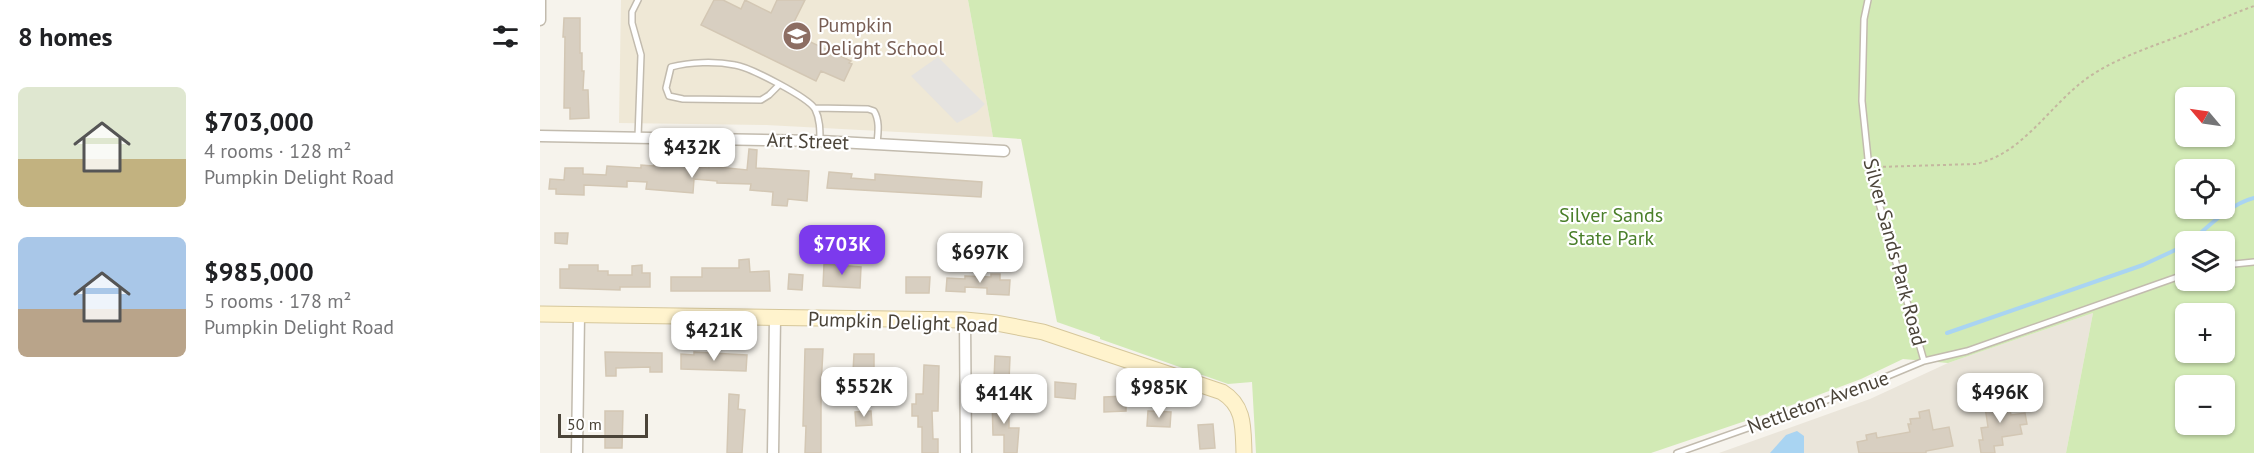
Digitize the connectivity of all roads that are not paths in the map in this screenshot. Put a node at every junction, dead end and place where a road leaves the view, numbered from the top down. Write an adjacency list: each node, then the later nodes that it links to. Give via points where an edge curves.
1 (540, 0): 4 (street)
2 (638, 0): 8 (lane, via 632,22 640,56)
3 (1868, 0): 19 (lane, Silver Sands Park Road, via 1862,101 1869,168)
4 (540, 20)
5 (779, 85): 5 (lane, via 737,65 712,63 671,67 666,88 669,96 683,99 761,100); 6 (lane)
6 (815, 108): 9 (lane); 10 (lane, via 874,111)
7 (540, 136): 8 (street, Art Street)
8 (638, 137): 9 (street, Art Street)
9 (820, 141): 10 (street, Art Street)
10 (877, 144): 11 (street, Art Street)
11 (1004, 151)
12 (2254, 262): 13 (lane)
13 (2235, 264)
14 (2175, 278): 19 (lane, Nettleton Avenue, via 1966,351)
15 (540, 314): 16 (street, Pumpkin Delight Road)
16 (579, 315): 17 (street, Pumpkin Delight Road); 20 (street)
17 (775, 318): 18 (street, Pumpkin Delight Road); 21 (street)
18 (965, 320): 22 (street); 23 (street, Pumpkin Delight Road, via 1043,332 1226,395 1242,417)
19 (1924, 361): 24 (lane, Nettleton Avenue, via 1847,393)
20 (577, 453)
21 (773, 453)
22 (966, 453)
23 (1244, 453)
24 (1677, 453)

